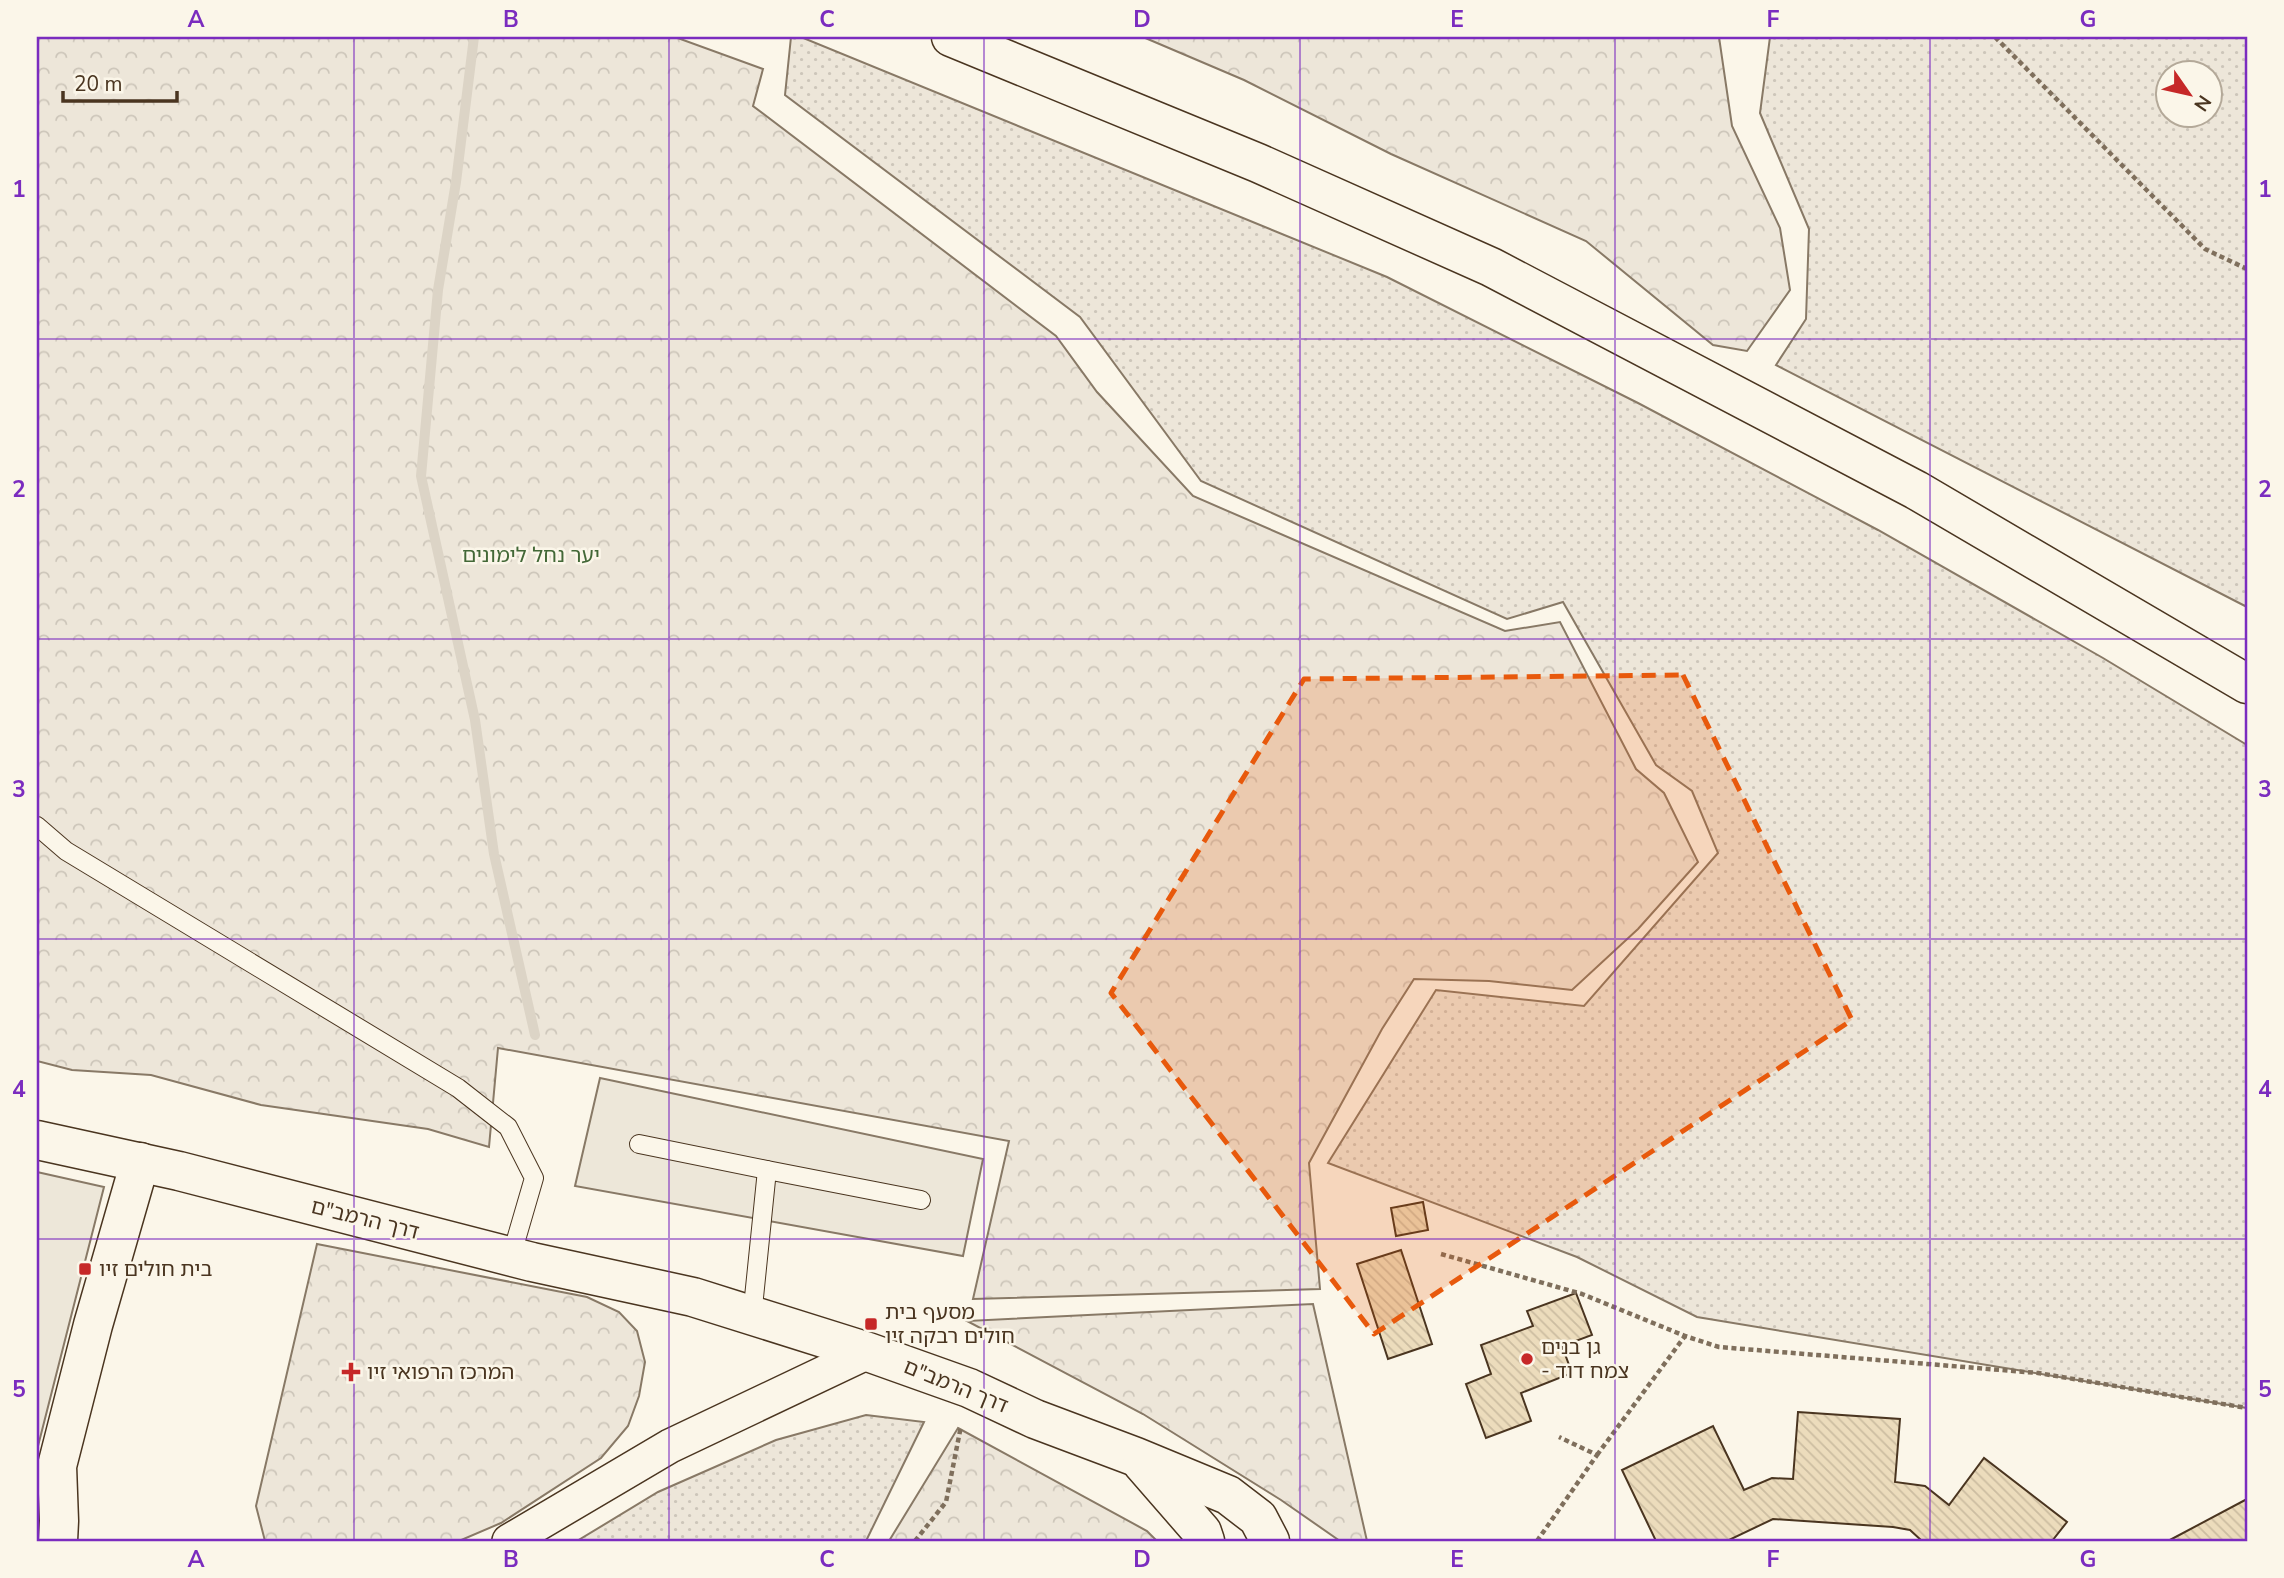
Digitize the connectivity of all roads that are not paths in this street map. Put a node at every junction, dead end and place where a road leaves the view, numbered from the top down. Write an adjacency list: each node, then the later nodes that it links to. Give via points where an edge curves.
1 (951, 37): 2 (main road, via 1258,163 1490,267 1916,490)
2 (2247, 684)
3 (37, 826): 9 (lane, via 66,851 458,1088 508,1127 534,1178)
4 (37, 1140): 6 (main road, דרך הרמב"ם)
5 (639, 1144): 7 (lane)
6 (140, 1163): 9 (main road, דרך הרמב"ם); 14 (main road, via 57,1466)
7 (767, 1170): 8 (lane); 10 (lane)
8 (921, 1200)
9 (524, 1259): 10 (main road, דרך הרמב"ם, via 693,1297)
10 (752, 1317): 11 (main road, דרך הרמב"ם)
11 (868, 1352): 12 (main road, דרך הרמב"ם); 15 (street, via 670,1446)
12 (1136, 1457): 13 (main road, דרך הרמב"ם, via 1228,1495); 16 (main road, דרך הרמב"ם)
13 (1264, 1530): 17 (main road, דרך הרמב"ם)
14 (63, 1534)
15 (509, 1541)
16 (1205, 1541)
17 (1295, 1541)

